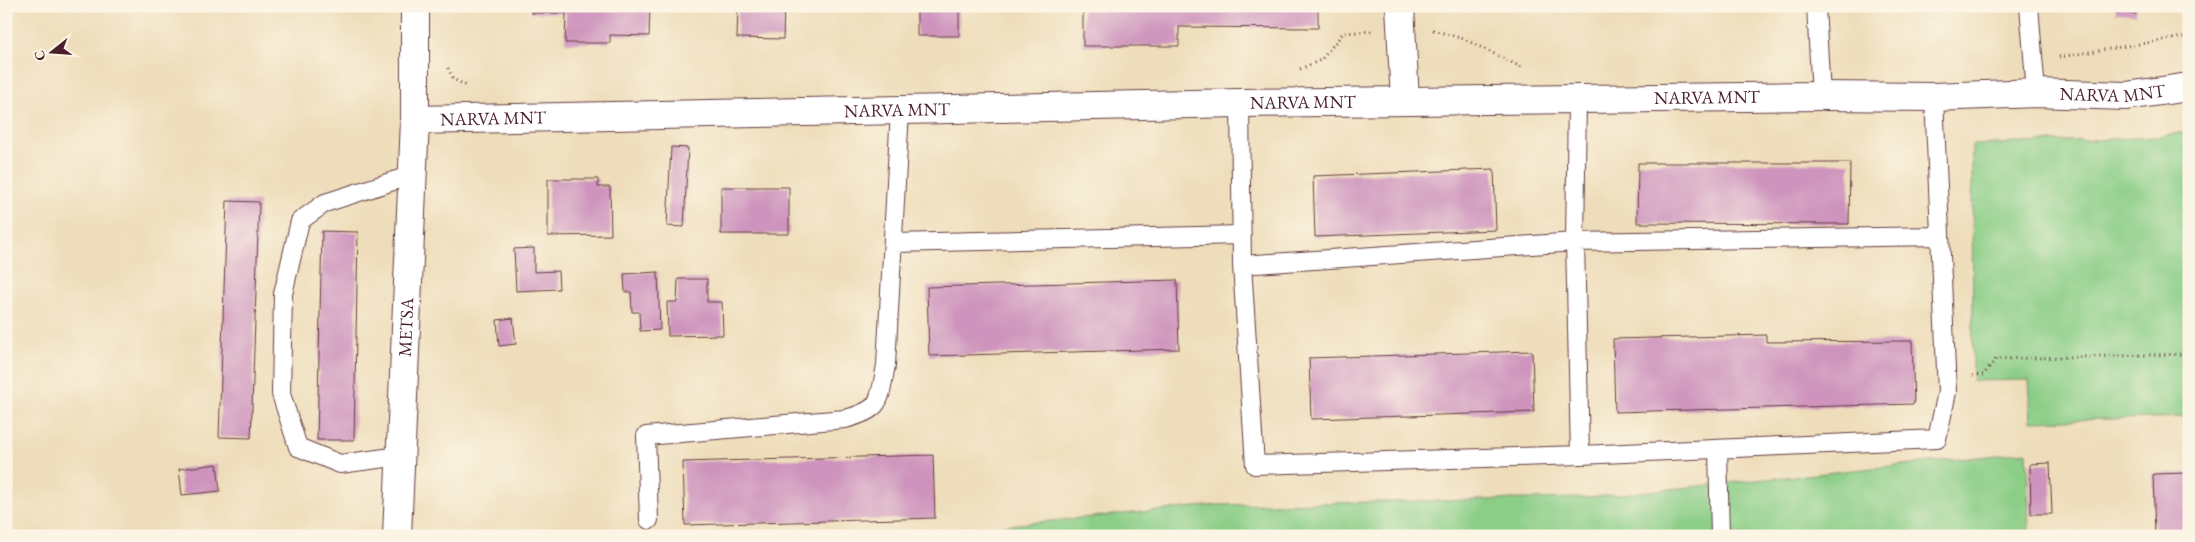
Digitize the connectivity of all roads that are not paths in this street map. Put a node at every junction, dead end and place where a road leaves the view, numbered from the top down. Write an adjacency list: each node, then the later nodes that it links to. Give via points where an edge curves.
1 (415, 6): 13 (street, METSA)
2 (1816, 6): 7 (lane)
3 (2029, 6): 6 (lane)
4 (1401, 18): 10 (street)
5 (2189, 86): 6 (street, NARVA MNT, via 2126,96)
6 (2036, 93): 8 (street, NARVA MNT)
7 (1821, 96): 8 (street, NARVA MNT); 9 (street, NARVA MNT)
8 (1934, 97): 16 (lane)
9 (1577, 99): 10 (street, NARVA MNT); 17 (lane)
10 (1405, 101): 11 (street, NARVA MNT)
11 (1240, 103): 12 (street, NARVA MNT); 15 (lane)
12 (900, 110): 13 (street, NARVA MNT); 18 (lane)
13 (415, 120): 14 (street, METSA)
14 (412, 175): 22 (street, METSA); 22 (lane, via 325,203 300,221 283,294 281,394 298,447 340,464)
15 (1242, 235): 18 (lane); 19 (lane)
16 (1939, 236): 17 (lane); 20 (lane, via 1947,392 1937,439)
17 (1575, 242): 19 (lane); 21 (lane)
18 (893, 243): 23 (lane, via 886,365 880,401 867,413 845,418 646,436)
19 (1242, 265): 21 (lane, via 1255,465)
20 (1718, 449): 21 (lane); 25 (lane)
21 (1580, 455)
22 (400, 456): 24 (street, METSA)
23 (649, 520)
24 (395, 534)
25 (1720, 536)

